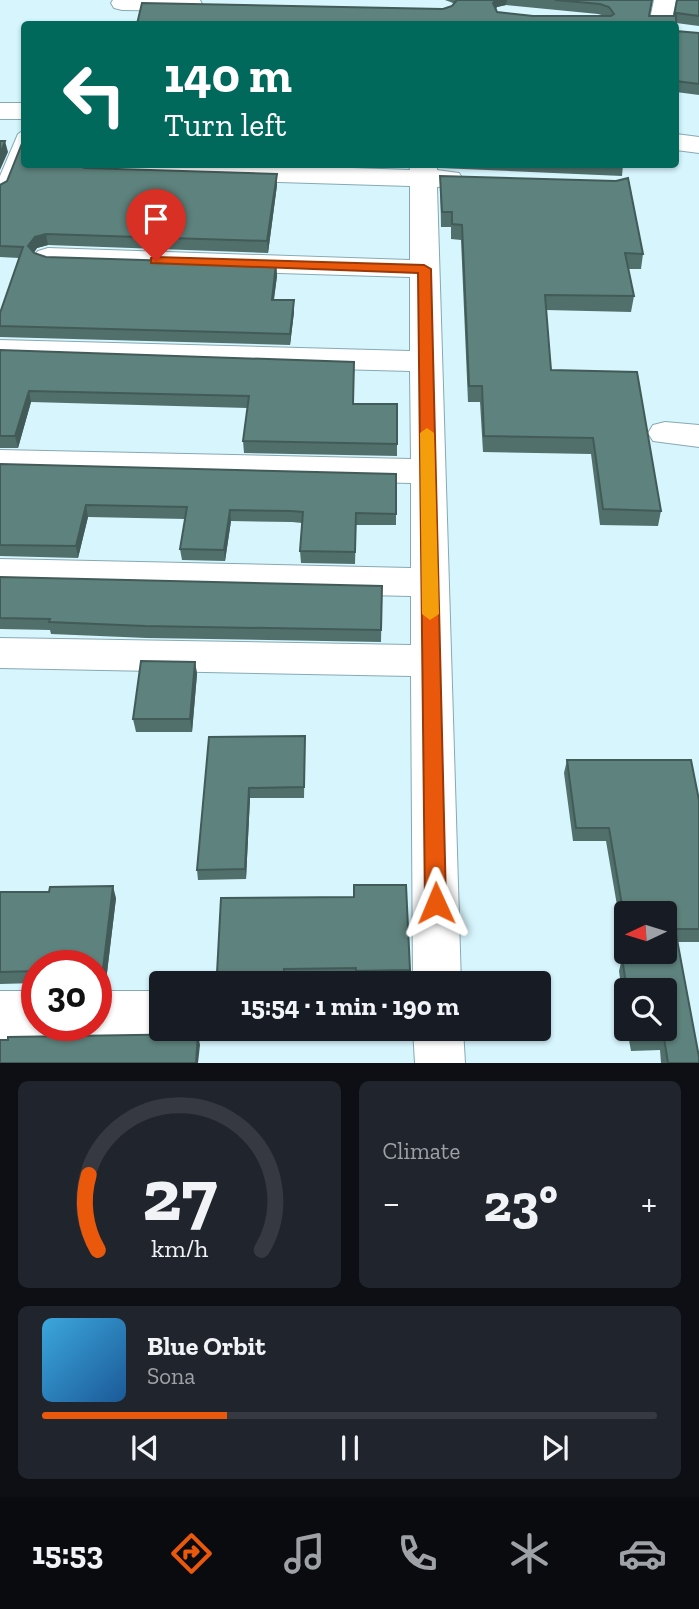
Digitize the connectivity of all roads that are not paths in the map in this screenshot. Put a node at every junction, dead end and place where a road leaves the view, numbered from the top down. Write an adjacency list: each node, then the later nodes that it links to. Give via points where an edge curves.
1 (665, 0): 5 (street)
2 (123, 1): 3 (street); 4 (street)
3 (220, 5)
4 (109, 21)
5 (661, 21)
6 (0, 111): 7 (street)
7 (21, 111)
8 (21, 141): 14 (lane)
9 (679, 142): 10 (street)
10 (699, 145)
11 (87, 168): 12 (street)
12 (423, 171): 13 (street); 16 (street)
13 (478, 180)
14 (0, 191)
15 (48, 257): 16 (street)
16 (424, 269): 18 (street)
17 (0, 350): 18 (street)
18 (426, 361): 22 (street)
19 (665, 433): 20 (street)
20 (699, 436)
21 (0, 462): 22 (street)
22 (428, 471): 24 (street)
23 (0, 573): 24 (street)
24 (430, 582): 26 (street)
25 (0, 653): 26 (street)
26 (431, 661): 27 (street)
27 (437, 971)
28 (0, 1015): 29 (street)
29 (21, 1015)
30 (112, 1015): 31 (street)
31 (149, 1015)
32 (439, 1041): 33 (street)
33 (440, 1063)

